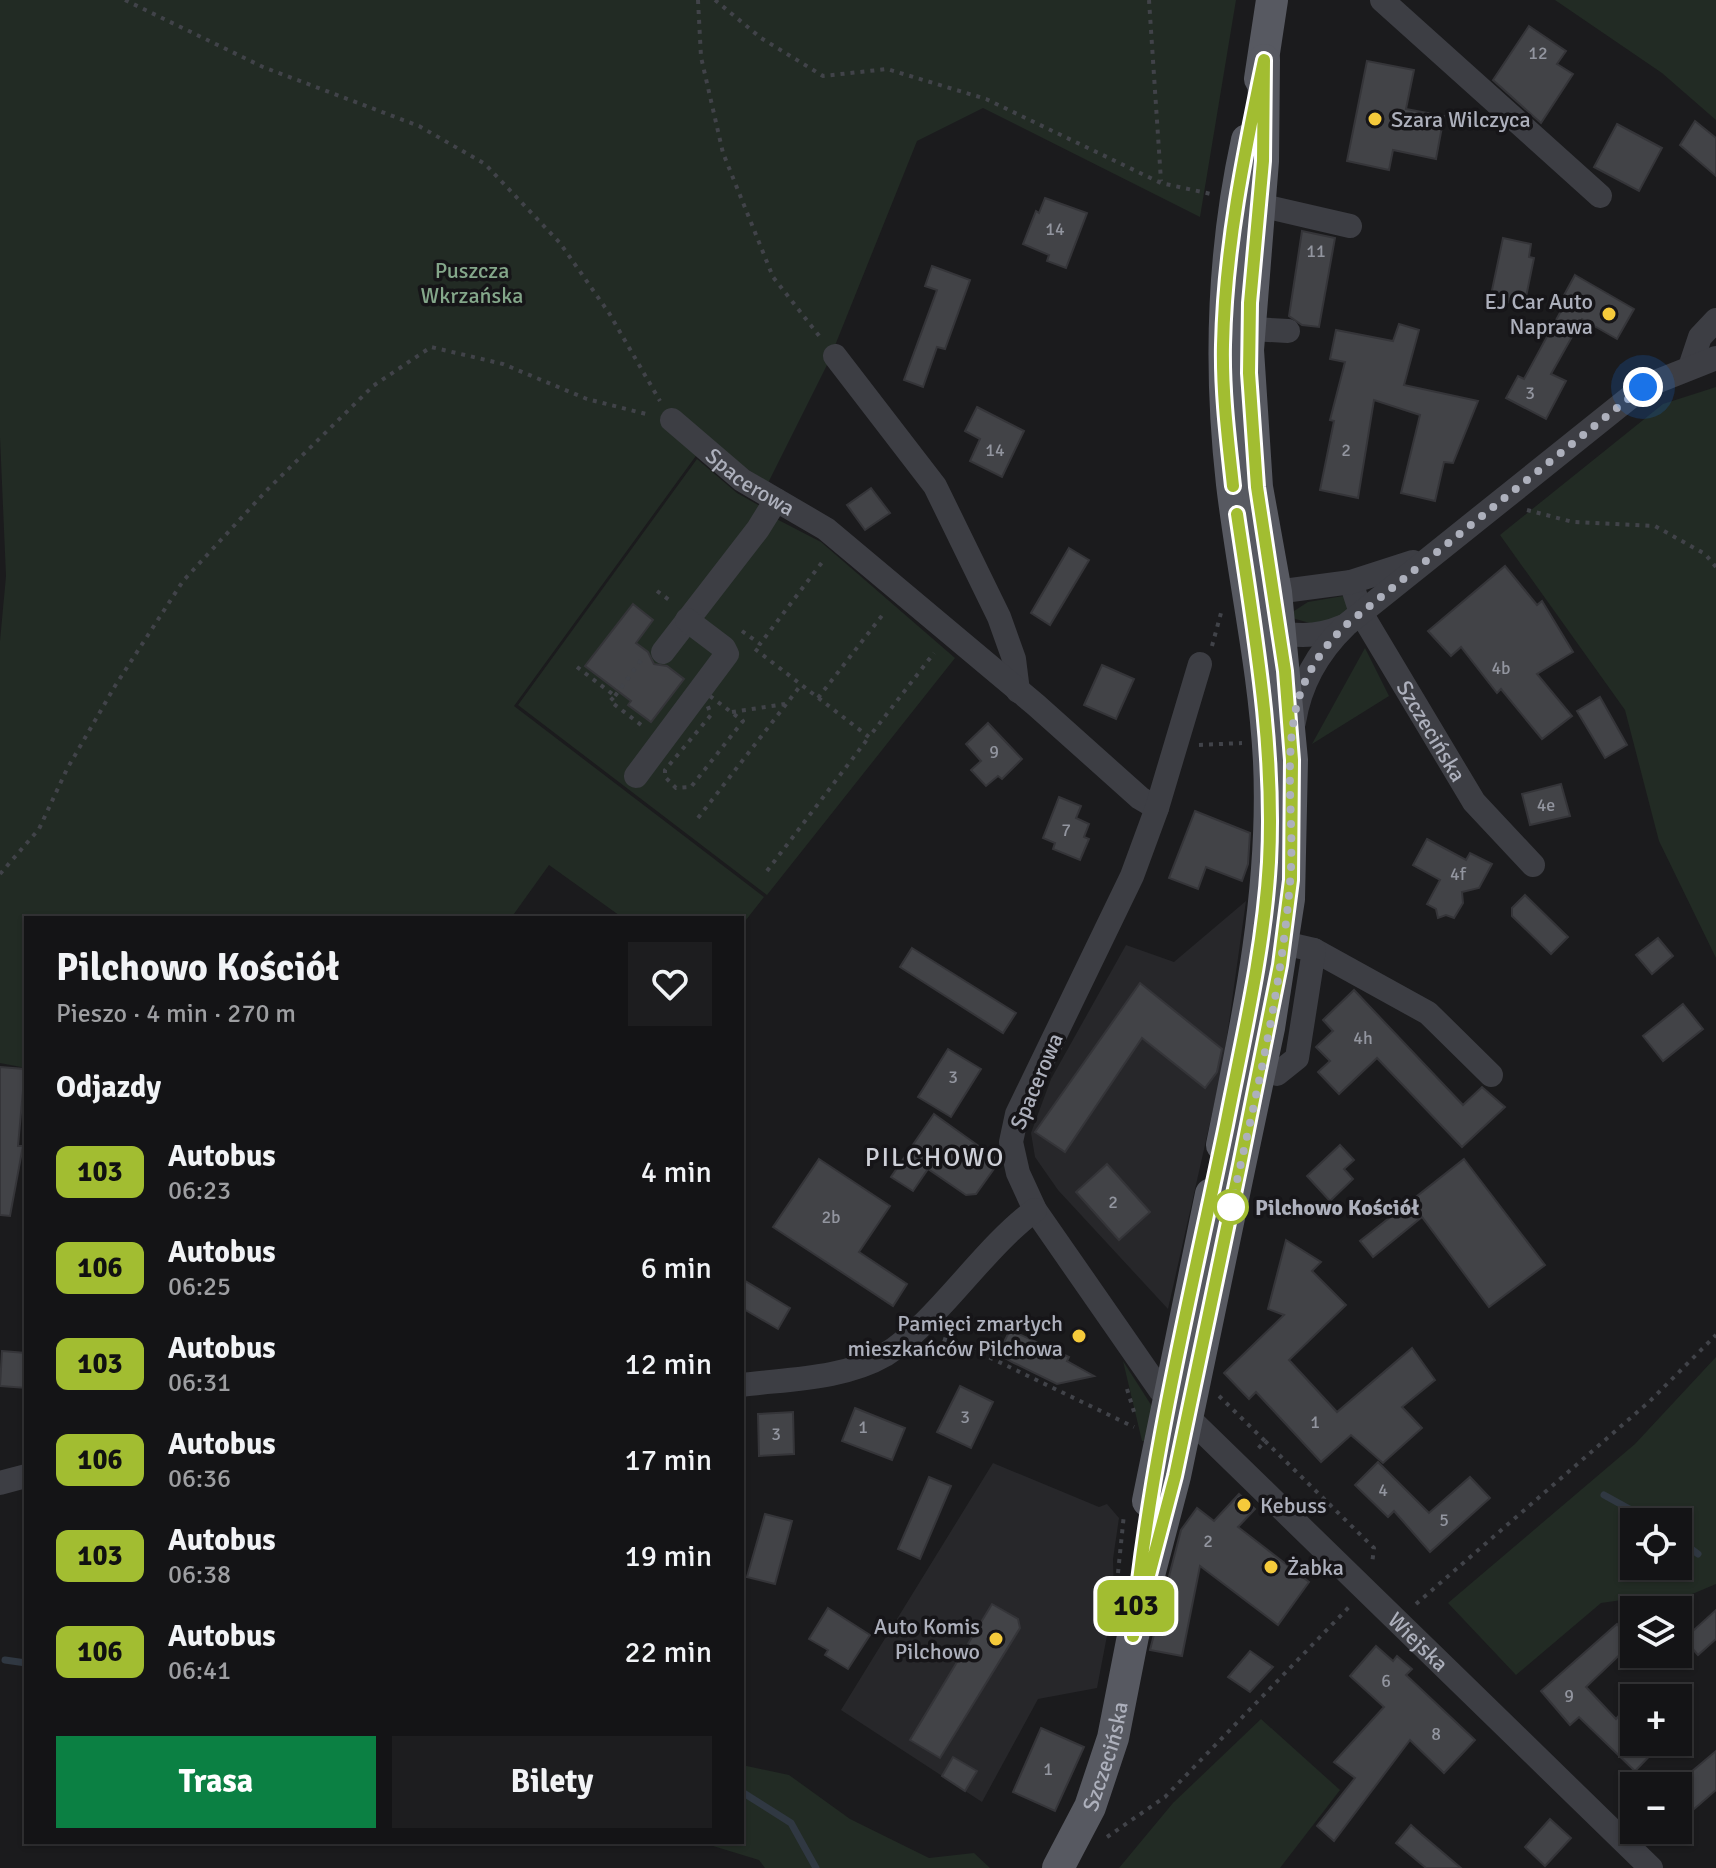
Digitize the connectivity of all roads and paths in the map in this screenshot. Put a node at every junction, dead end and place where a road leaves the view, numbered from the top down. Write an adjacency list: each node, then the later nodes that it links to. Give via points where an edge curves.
1 (125, 0): 17 (path, via 263,67 419,126 485,164 560,243)
2 (698, 0): 14 (path, via 701,57 723,153 773,277)
3 (715, 0): 7 (path, via 761,38 823,76 887,69 986,99)
4 (1149, 0): 7 (path)
5 (1272, 0): 9 (main road, Szczecińska, via 1264,60 1263,161)
6 (1382, 0): 8 (street)
7 (1161, 183): 9 (path)
8 (1600, 196)
9 (1247, 202): 10 (street); 12 (main road, Szczecińska)
10 (1350, 226)
11 (1716, 320): 16 (street, via 1700,337)
12 (1236, 328): 13 (street); 26 (main road, Szczecińska)
13 (1288, 331)
14 (835, 356): 37 (street, via 935,486 999,617 1014,659)
15 (1716, 358): 16 (street)
16 (1690, 367): 20 (street, via 1643,387)
17 (672, 420): 18 (street, Spacerowa, via 742,480); 51 (path, via 587,399 503,364 431,347 373,386 183,581 67,769 39,829)
18 (776, 500): 28 (street); 37 (street, Spacerowa, via 826,529)
19 (1517, 507): 22 (path, via 1573,522 1655,526 1705,554)
20 (1431, 556): 23 (street); 27 (street)
21 (823, 561): 29 (path, via 760,644)
22 (1716, 567)
23 (1351, 582): 26 (street); 27 (street, Szczecińska)
24 (1225, 601): 33 (path, via 1208,659)
25 (884, 613): 38 (path)
26 (1270, 613): 27 (street, via 1313,636); 45 (main road, Szczecińska); 52 (main road, Szczecińska, via 1269,863)
27 (1354, 619): 45 (street, via 1327,643 1303,687 1293,724); 49 (street, Szczecińska, via 1474,802)
28 (687, 620): 31 (street); 36 (street, via 727,654)
29 (737, 626)
30 (755, 649): 35 (path)
31 (663, 652)
32 (934, 653): 41 (path)
33 (1200, 664): 44 (street, Spacerowa)
34 (577, 667): 42 (path, via 615,696 610,701)
35 (801, 685): 38 (path); 39 (path)
36 (702, 690): 40 (path); 40 (path, via 711,715 665,770 676,788 691,787 743,721); 42 (street)
37 (1018, 691): 47 (street, Spacerowa)
38 (818, 698): 41 (path)
39 (786, 704): 40 (path); 48 (path)
40 (732, 712)
41 (869, 737): 50 (path)
42 (663, 741): 46 (street)
43 (1254, 743): 44 (path)
44 (1176, 746): 47 (street, Spacerowa)
45 (1292, 760): 52 (main road, Szczecińska)
46 (636, 776)
47 (1157, 808): 54 (street, Spacerowa, via 1132,876 1013,1127 1018,1173)
48 (698, 818)
49 (1533, 865)
50 (767, 871)
51 (0, 874)
52 (1286, 943): 53 (street, via 1428,1013); 60 (main road, Szczecińska, via 1250,1064)
53 (1491, 1075)
54 (1035, 1210): 55 (street); 60 (street, Spacerowa)
55 (921, 1324): 57 (path, via 951,1344 970,1348 1137,1428); 58 (street, via 887,1354 863,1365)
56 (1716, 1335): 67 (path, via 1650,1401)
57 (1126, 1384)
58 (744, 1385)
59 (1216, 1393): 61 (path, via 1265,1441)
60 (1177, 1407): 66 (street, Wiejska); 69 (main road, Szczecińska, via 1148,1500 1133,1636 1107,1761)
61 (1251, 1457)
62 (24, 1477): 63 (street)
63 (0, 1483)
64 (1126, 1500): 65 (path)
65 (1118, 1585)
66 (1367, 1588): 67 (street, Wiejska); 68 (path, via 1165,1797)
67 (1399, 1619): 70 (street, Wiejska)
68 (1106, 1838)
69 (1058, 1868)
70 (1651, 1868)

